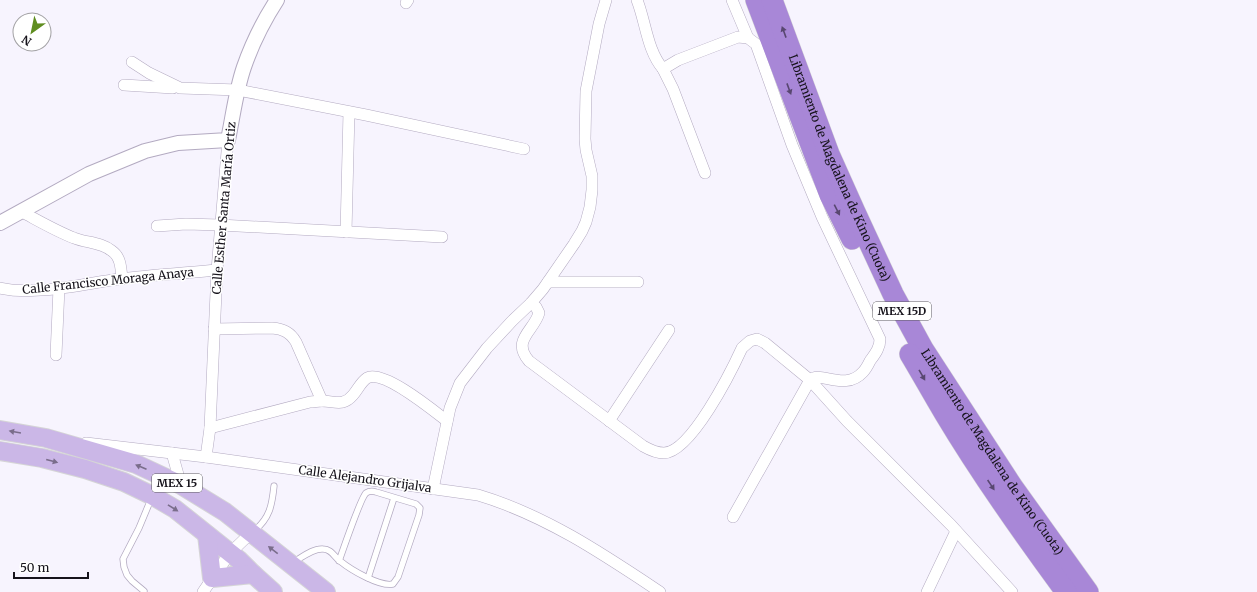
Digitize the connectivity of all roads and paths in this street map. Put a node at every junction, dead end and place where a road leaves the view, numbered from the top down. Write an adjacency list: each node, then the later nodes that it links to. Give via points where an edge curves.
1 (277, 0): 12 (street, Calle Esther Santa María Ortiz, via 251,49)
2 (606, 0): 25 (street, via 598,24 586,91 585,139 592,176 590,207 582,231)
3 (637, 0): 9 (street, via 652,53)
4 (732, 0): 7 (street)
5 (756, 0): 64 (highway, Libramiento de Magdalena de Kino (Cuota) / MEX 15D, one-way to 64, via 830,195 908,350 974,461)
6 (772, 0): 65 (highway, Libramiento de Magdalena de Kino (Cuota) / MEX 15D, one-way to 6, via 1012,486 923,349 901,308 829,154)
7 (748, 38): 9 (street, via 738,37 678,60); 33 (street, via 756,44 792,145 822,217 880,339 880,346 863,372 857,376 846,381 818,377)
8 (132, 62): 11 (street)
9 (662, 69): 16 (street, via 673,89)
10 (124, 85): 11 (street)
11 (180, 88): 12 (street)
12 (238, 90): 13 (street); 14 (street, Calle Esther Santa María Ortiz)
13 (349, 112): 15 (street); 21 (street)
14 (228, 140): 17 (street, via 178,143 145,151 89,174); 19 (street, Calle Esther Santa María Ortiz)
15 (524, 149)
16 (705, 173)
17 (22, 212): 18 (street); 24 (street, via 61,233 112,251 121,267)
18 (0, 223)
19 (220, 225): 20 (street); 21 (street); 23 (street, Calle Esther Santa María Ortiz)
20 (157, 226)
21 (346, 232): 22 (street)
22 (442, 237)
23 (217, 270): 24 (street, Calle Francisco Moraga Anaya); 30 (street, Calle Esther Santa María Ortiz)
24 (122, 279): 28 (street, Calle Francisco Moraga Anaya)
25 (548, 282): 26 (street); 29 (street)
26 (638, 282)
27 (0, 288): 28 (street, Calle Francisco Moraga Anaya)
28 (59, 288): 32 (street)
29 (531, 303): 35 (street, via 487,348 460,383); 36 (street, via 539,313 523,339 521,346 525,356)
30 (214, 329): 34 (street, via 272,328 287,332 296,342); 37 (street, Calle Esther Santa María Ortiz)
31 (669, 330): 36 (street)
32 (56, 355)
33 (810, 380): 36 (street, via 757,339 742,348 704,418 686,440 673,450 665,453 655,452); 48 (street); 49 (street)
34 (322, 401): 35 (street, via 346,401 363,382 373,376 392,383); 37 (street, via 296,405)
35 (447, 421): 45 (street)
36 (609, 421)
37 (210, 428): 42 (street, Calle Esther Santa María Ortiz)
38 (0, 430): 39 (main road, MEX 15, one-way to 38)
39 (46, 438): 41 (street, Calle Alejandro Grijalva); 43 (main road, MEX 15, one-way to 39, via 136,464)
40 (0, 451): 46 (main road, MEX 15, one-way to 46, via 85,469 124,482)
41 (172, 453): 42 (street, Calle Alejandro Grijalva); 43 (street)
42 (206, 457): 45 (street, Calle Alejandro Grijalva)
43 (181, 485): 46 (lane, via 159,483); 50 (main road, MEX 15, via 225,512)
44 (274, 486): 50 (lane, via 268,515)
45 (433, 489): 61 (street, Calle Alejandro Grijalva, via 478,496 516,509 570,536)
46 (153, 496): 51 (main road, MEX 15, one-way to 51, via 175,509); 58 (lane, via 123,559 127,575)
47 (394, 498): 53 (lane, via 376,492 366,493); 56 (lane); 56 (lane, via 416,504 420,508 420,515 396,581 388,585)
48 (733, 517)
49 (956, 531): 62 (street); 63 (street)
50 (251, 533): 52 (street); 54 (main road, MEX 15, one-way to 50)
51 (207, 535): 52 (main road, MEX 15); 57 (main road)
52 (230, 553): 55 (main road, MEX 15); 57 (street)
53 (339, 561): 54 (lane, via 329,550 320,549); 56 (lane)
54 (291, 564): 60 (main road, MEX 15)
55 (253, 574): 57 (main road); 59 (main road, MEX 15)
56 (368, 578)
57 (205, 589)
58 (144, 590)
59 (272, 592)
60 (326, 592)
61 (660, 592)
62 (927, 592)
63 (1012, 592)
64 (1066, 592)
65 (1088, 592)

